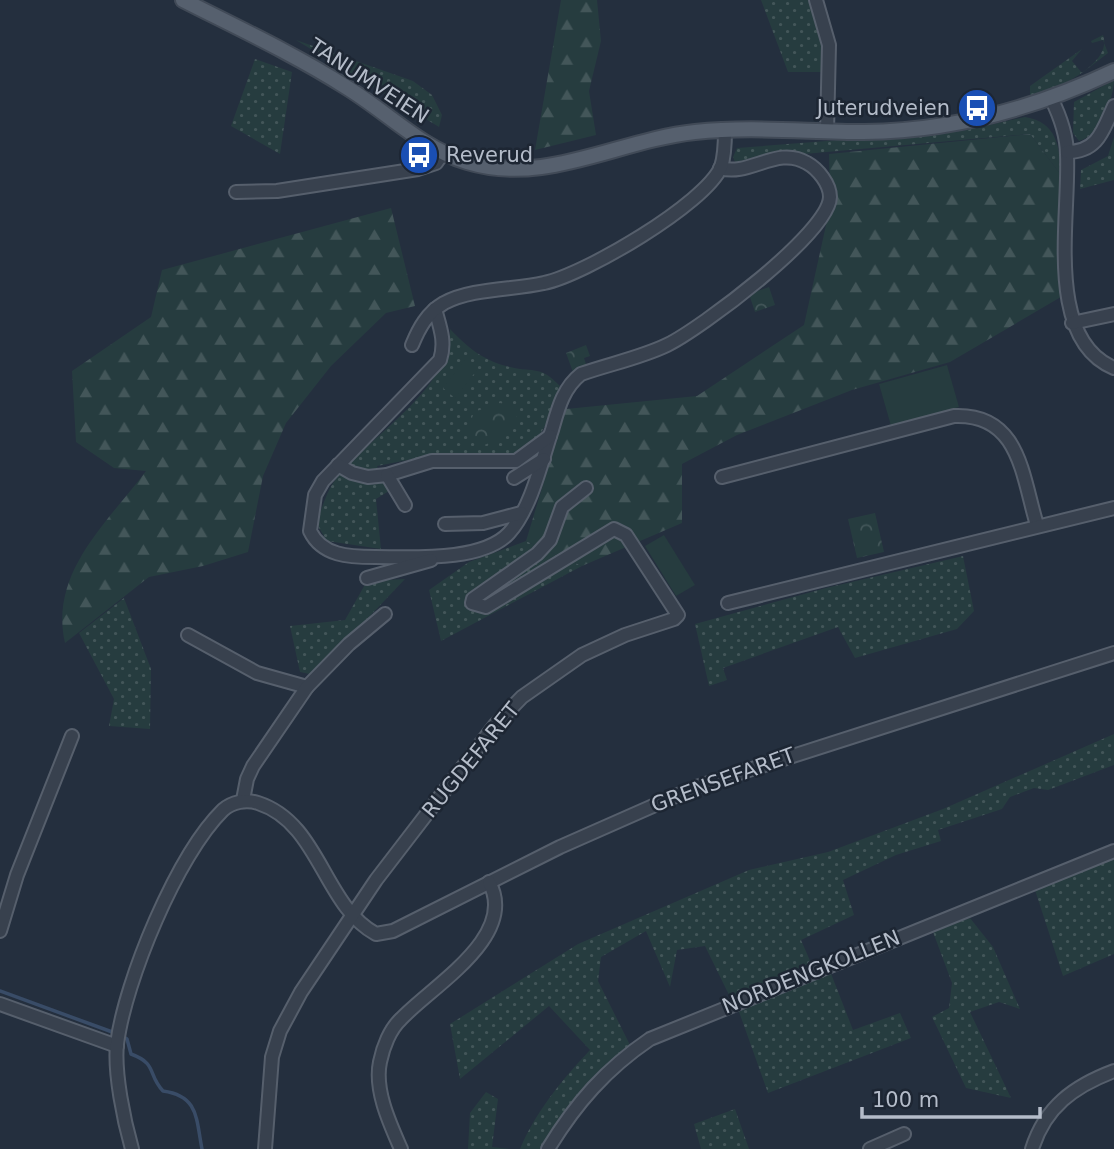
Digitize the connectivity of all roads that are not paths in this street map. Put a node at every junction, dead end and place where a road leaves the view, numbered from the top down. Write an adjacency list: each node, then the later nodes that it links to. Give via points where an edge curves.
1 (183, 0): 9 (main road, TANUMVEIEN, via 336,80)
2 (816, 0): 7 (street, via 829,46)
3 (1114, 71): 4 (main road, TANUMVEIEN)
4 (1051, 98): 7 (main road, TANUMVEIEN, via 926,128); 8 (street)
5 (1114, 106): 8 (street, via 1099,140 1080,152)
6 (725, 130): 7 (main road, TANUMVEIEN); 9 (main road, TANUMVEIEN, via 643,141 545,168 486,166); 10 (street)
7 (827, 131)
8 (1068, 152): 14 (street, via 1067,283)
9 (443, 153): 11 (street, via 436,163 418,169 277,191)
10 (720, 168): 12 (street, via 697,194 592,266 546,283 447,301); 17 (street, via 742,171 774,158 790,158 818,172 827,183 830,198 814,227 791,252 716,314 665,346 581,374 571,382)
11 (236, 192)
12 (435, 309): 15 (street); 19 (street, via 442,331 440,360)
13 (1114, 314): 14 (street)
14 (1072, 323): 16 (street, via 1086,348)
15 (412, 345)
16 (1114, 368)
17 (550, 436): 18 (street); 20 (street, via 516,461 432,461)
18 (544, 459): 22 (street); 26 (street)
19 (338, 465): 20 (street, via 368,477); 29 (street, via 315,495 310,515 310,531 323,549 368,557)
20 (387, 475): 24 (street)
21 (722, 477): 28 (street, via 954,416 976,417 1003,430 1012,445)
22 (514, 478)
23 (586, 488): 40 (street, RUGDEFARET, via 562,507 550,540 537,554 472,603 485,607 614,529 626,536 678,615 604,643 522,697 495,725)
24 (405, 505)
25 (1114, 508): 28 (street)
26 (521, 513): 27 (street, via 483,523); 29 (street, via 509,533 495,542)
27 (445, 524)
28 (1037, 525): 31 (street)
29 (441, 556): 30 (street)
30 (367, 578)
31 (728, 603)
32 (385, 614): 35 (street)
33 (188, 635): 35 (street, via 257,673)
34 (1114, 653): 39 (street, GRENSEFARET, via 696,787)
35 (307, 687): 37 (street, via 253,766)
36 (72, 736): 41 (street)
37 (243, 800): 40 (street, via 271,809 298,831); 43 (street, via 217,817 166,900 137,971)
38 (1114, 851): 49 (street, NORDENGKOLLEN, via 650,1039 622,1058 586,1093)
39 (489, 882): 40 (street, GRENSEFARET, via 393,931 376,933); 48 (street, via 498,901 480,942 448,980 399,1020 379,1063 380,1088)
40 (352, 915): 47 (street, via 280,1031 271,1057)
41 (0, 931)
42 (0, 1004): 43 (street)
43 (117, 1046): 46 (street, via 120,1095)
44 (1114, 1071): 51 (street, via 1060,1100 1043,1122)
45 (904, 1134): 50 (street)
46 (132, 1149)
47 (265, 1149)
48 (401, 1149)
49 (548, 1149)
50 (870, 1149)
51 (1032, 1149)

